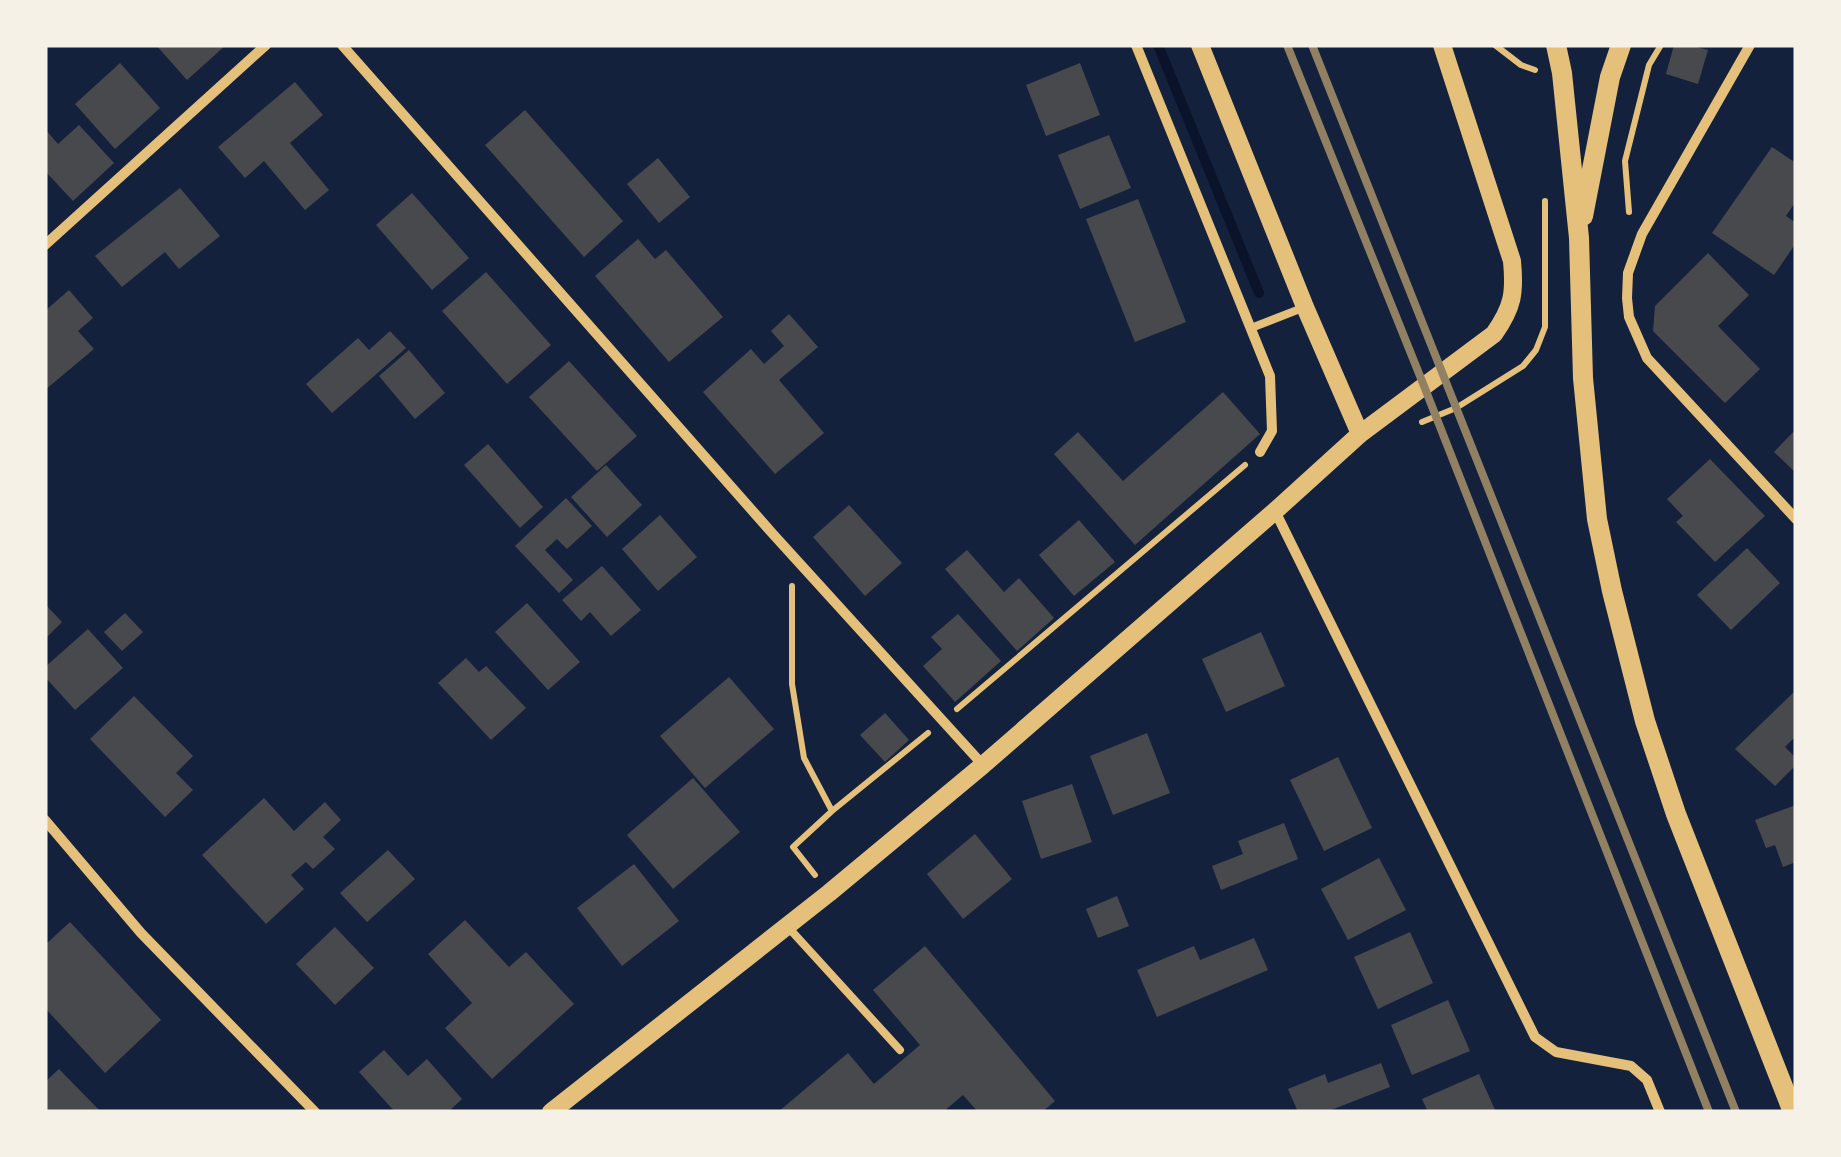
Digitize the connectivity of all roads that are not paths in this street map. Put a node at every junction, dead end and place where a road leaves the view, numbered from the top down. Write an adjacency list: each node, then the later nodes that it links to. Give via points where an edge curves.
1 (266, 45): 10 (street)
2 (342, 45): 17 (street)
3 (1136, 45): 12 (street)
4 (1200, 45): 11 (street)
5 (1446, 45): 13 (street, via 1512,261 1514,292 1494,334)
6 (1556, 45): 9 (main road)
7 (1621, 45): 9 (main road)
8 (1750, 45): 16 (street, via 1641,237 1626,298 1647,358)
9 (1579, 238): 24 (main road, via 1597,519 1630,666 1676,814)
10 (45, 245)
11 (1306, 307): 12 (lane); 13 (street)
12 (1251, 328): 14 (street, via 1270,376 1272,431)
13 (1360, 434): 15 (street)
14 (1260, 452)
15 (1276, 511): 17 (street); 23 (street, via 1535,1037 1556,1052 1632,1066 1648,1080)
16 (1796, 520)
17 (983, 766): 19 (street)
18 (45, 820): 21 (street, via 142,933)
19 (787, 926): 20 (lane); 22 (street)
20 (900, 1050)
21 (314, 1112)
22 (551, 1112)
23 (1660, 1112)
24 (1793, 1112)

